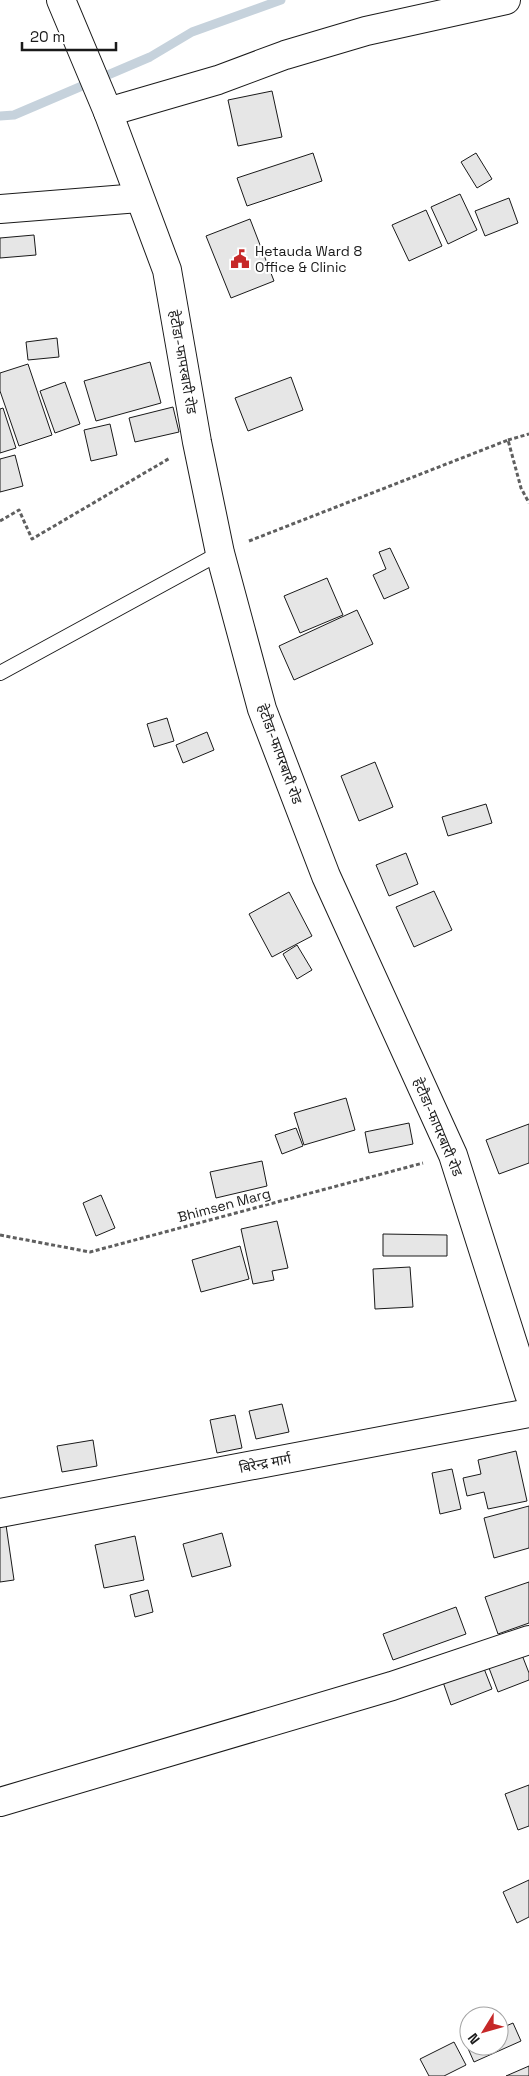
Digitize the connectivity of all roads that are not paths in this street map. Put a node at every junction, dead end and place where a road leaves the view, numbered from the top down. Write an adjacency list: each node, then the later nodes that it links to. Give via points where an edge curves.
1 (506, 0): 3 (main road, via 366,31 285,55 218,80)
2 (66, 12): 3 (main road, हेटौडा-फापरबारी रोड)
3 (104, 103): 4 (main road, हेटौडा-फापरबारी रोड)
4 (139, 198): 5 (main road); 6 (main road, हेटौडा-फापरबारी रोड, via 167,270)
5 (0, 210)
6 (220, 553): 7 (lane); 8 (main road, हेटौडा-फापरबारी रोड, via 262,709 322,866 453,1155)
7 (0, 673)
8 (529, 1394)
9 (529, 1413): 10 (main road, बिरेन्द्र मार्ग)
10 (0, 1513)
11 (529, 1640): 12 (main road, via 392,1686)
12 (0, 1802)

